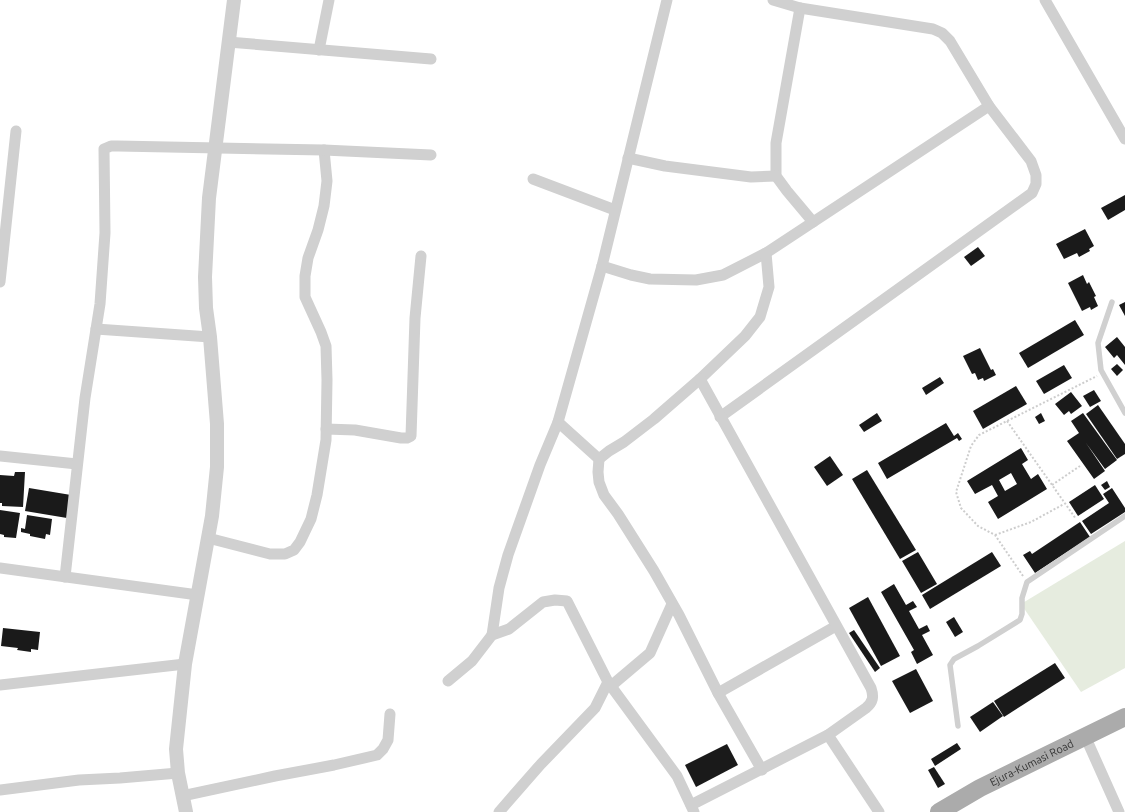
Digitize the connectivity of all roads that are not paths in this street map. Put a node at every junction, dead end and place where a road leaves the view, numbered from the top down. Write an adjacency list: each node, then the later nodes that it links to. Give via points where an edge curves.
1 (328, 0): 8 (street)
2 (667, 0): 16 (street)
3 (773, 0): 6 (street)
4 (1045, 0): 12 (street)
5 (231, 1): 7 (street)
6 (800, 8): 10 (street, via 933,29 942,33 950,40); 17 (street, via 776,143)
7 (228, 42): 8 (street); 13 (street)
8 (319, 50): 9 (street)
9 (431, 59)
10 (989, 106): 20 (street); 30 (street, via 1031,161 1036,175 1032,193)
11 (16, 131): 24 (street)
12 (1125, 139)
13 (216, 149): 14 (street); 26 (street, via 111,146 104,150 105,233); 27 (street, via 209,198 205,277)
14 (324, 150): 15 (street); 32 (street, via 327,181 324,206 308,258 305,297 326,346)
15 (431, 155)
16 (628, 158): 17 (street, via 665,166 751,177); 19 (street)
17 (776, 176): 20 (street)
18 (533, 179): 19 (street)
19 (615, 210): 23 (street)
20 (813, 222): 21 (street)
21 (766, 253): 23 (street, via 723,275 696,280 650,279); 28 (street, via 769,287 760,317 745,336)
22 (421, 256): 32 (street, via 415,318 411,436 402,438 355,430)
23 (602, 266): 31 (street)
24 (0, 282)
25 (1112, 302): 29 (lane, via 1098,343 1101,370)
26 (96, 329): 27 (street); 35 (street)
27 (210, 337): 37 (street, via 217,424 217,467)
28 (700, 379): 30 (street); 34 (street, via 654,419)
29 (1125, 413)
30 (720, 417): 42 (street)
31 (558, 422): 34 (street); 43 (street, via 508,555 499,588)
32 (326, 429): 37 (street, via 311,519 294,550 285,554 270,554)
33 (0, 456): 35 (street)
34 (599, 459): 41 (street, via 599,482 604,495 650,564)
35 (77, 464): 39 (street)
36 (1125, 516): 51 (lane, via 1027,582 1022,598 1020,620 954,659 950,665)
37 (208, 538): 40 (street)
38 (0, 568): 39 (street)
39 (65, 577): 40 (street)
40 (198, 595): 44 (street)
41 (672, 604): 46 (street, via 650,652); 48 (street)
42 (836, 626): 48 (street); 52 (street, via 873,696 871,704)
43 (492, 635): 45 (street, via 472,661); 46 (street, via 509,629 543,602 568,601)
44 (185, 664): 47 (street); 55 (street, via 176,749)
45 (448, 681)
46 (610, 684): 58 (street, via 677,776); 60 (street, via 595,708)
47 (0, 685)
48 (718, 693): 54 (street)
49 (390, 714): 57 (street, via 388,740 377,755)
50 (1125, 717): 53 (main road, Ejura-Kumasi Road)
51 (958, 726)
52 (828, 735): 54 (street); 61 (street)
53 (1085, 736): 62 (main road, Ejura-Kumasi Road, via 980,788); 63 (street)
54 (762, 770): 58 (street)
55 (178, 773): 56 (street, via 79,780); 57 (street)
56 (0, 790)
57 (182, 796): 59 (street)
58 (692, 808)
59 (186, 812)
60 (499, 812)
61 (879, 812)
62 (939, 812)
63 (1119, 812)

